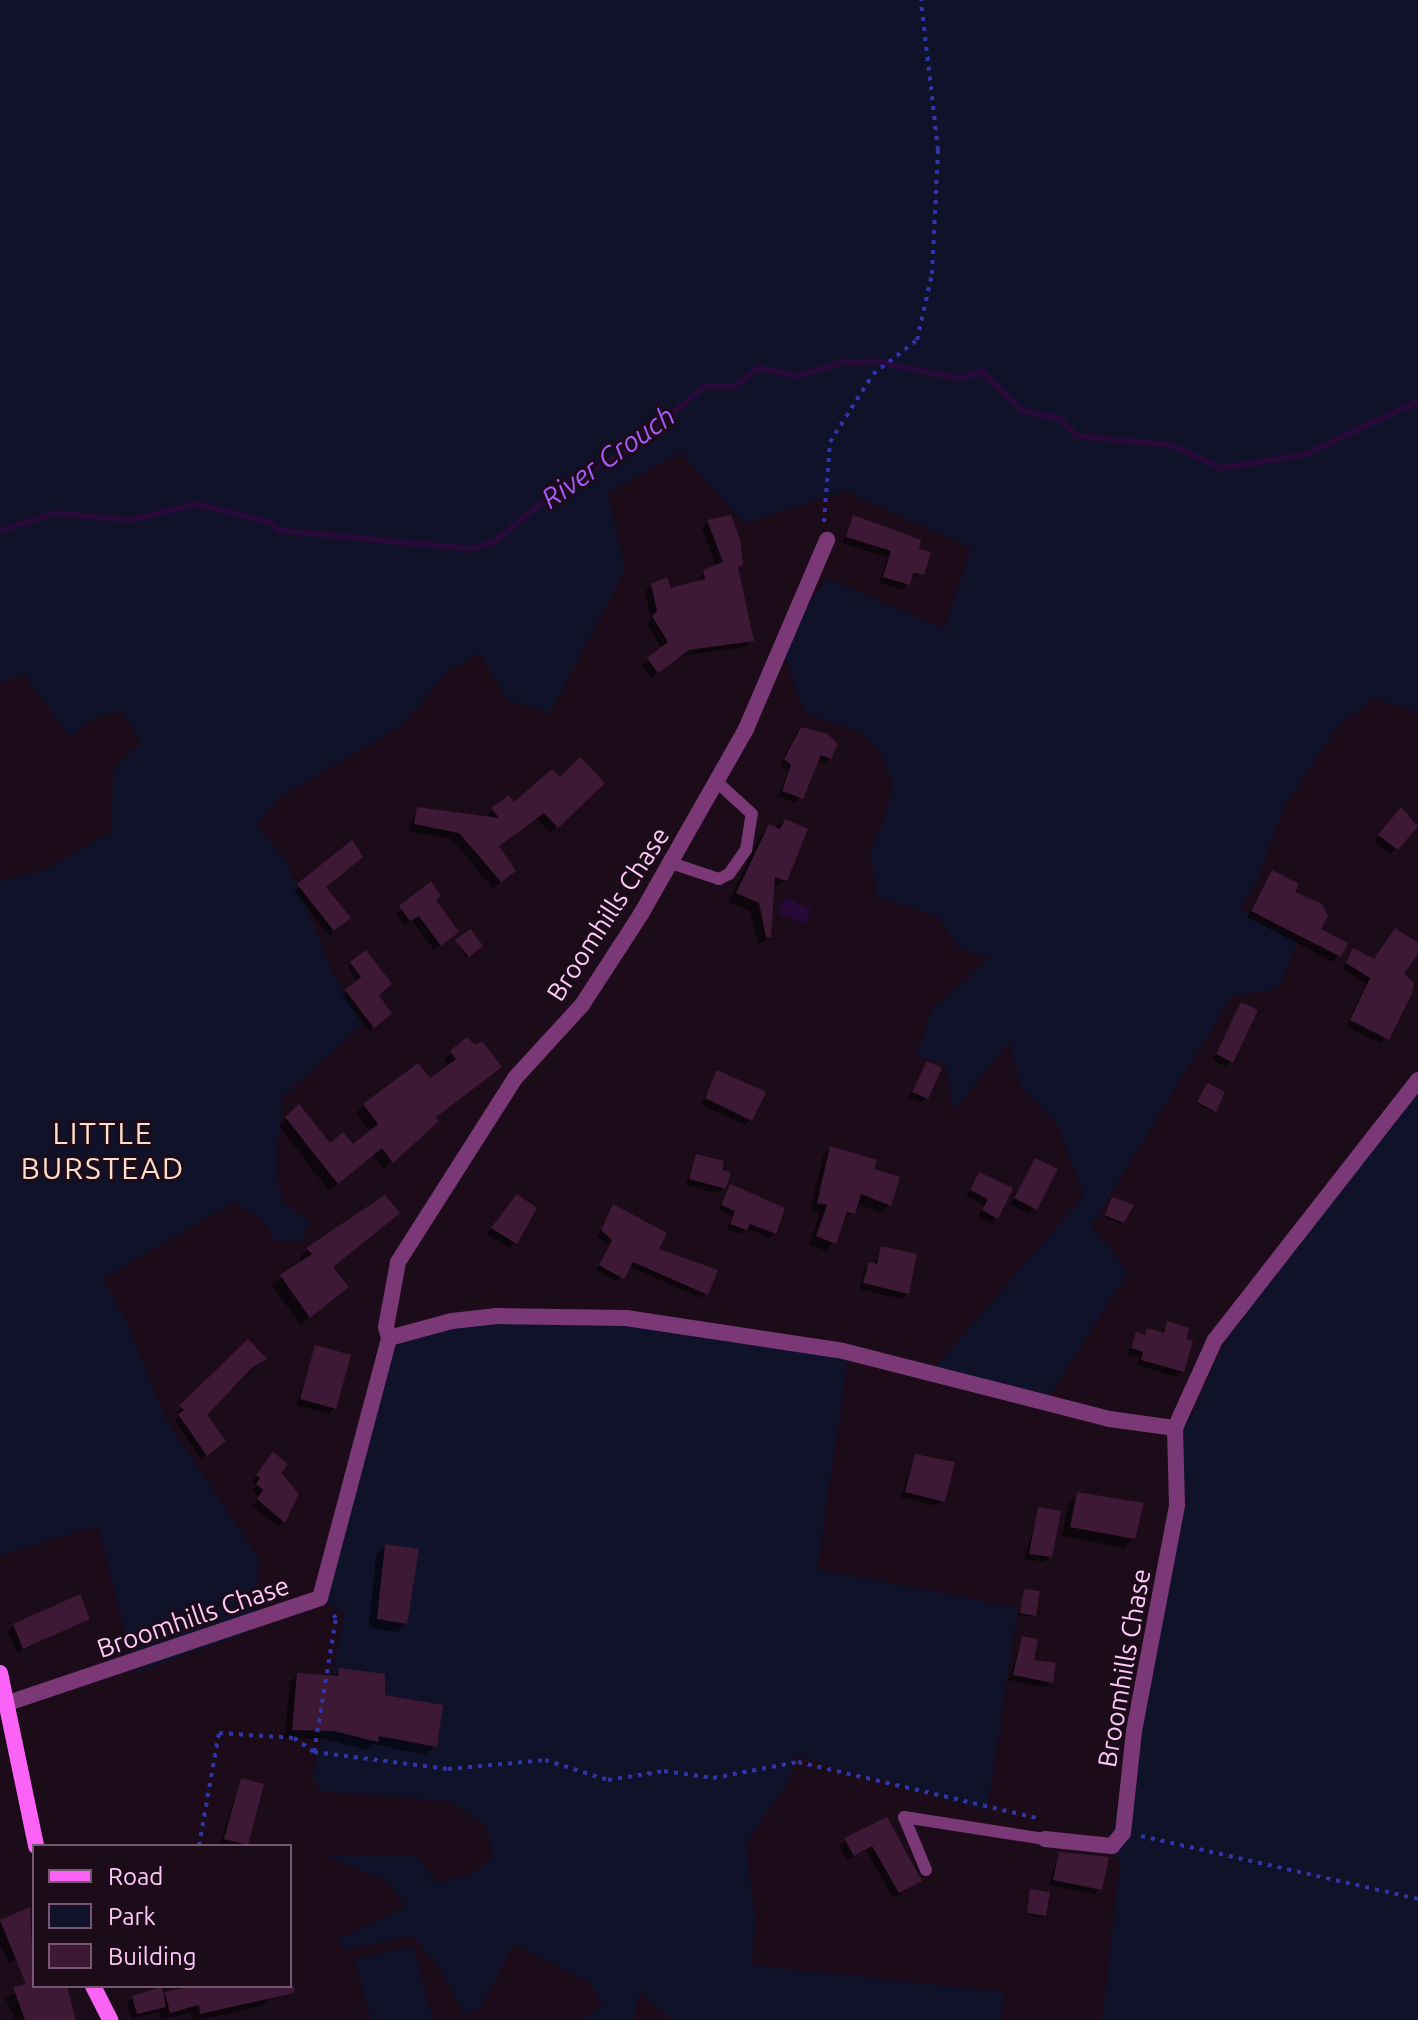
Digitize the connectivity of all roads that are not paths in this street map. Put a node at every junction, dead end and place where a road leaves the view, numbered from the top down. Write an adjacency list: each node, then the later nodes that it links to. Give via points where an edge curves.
1 (827, 540): 2 (street, Broomhills Chase)
2 (718, 783): 3 (street, Broomhills Chase); 3 (lane, via 752,814 746,850 719,879)
3 (671, 863): 5 (street, Broomhills Chase, via 582,1005 516,1077 398,1262 386,1327)
4 (1418, 1080): 6 (street, Broomhills Chase, via 1215,1340)
5 (389, 1338): 6 (street, via 497,1316 626,1318 843,1351 1110,1419); 8 (street, Broomhills Chase, via 320,1598)
6 (1175, 1428): 9 (street, Broomhills Chase, via 1177,1505 1134,1731 1123,1833 1112,1846)
7 (0, 1673): 8 (street)
8 (8, 1703): 10 (street)
9 (1045, 1839): 11 (lane, via 904,1817)
10 (36, 1844)
11 (926, 1870)
12 (94, 1988): 13 (street)
13 (110, 2020)

